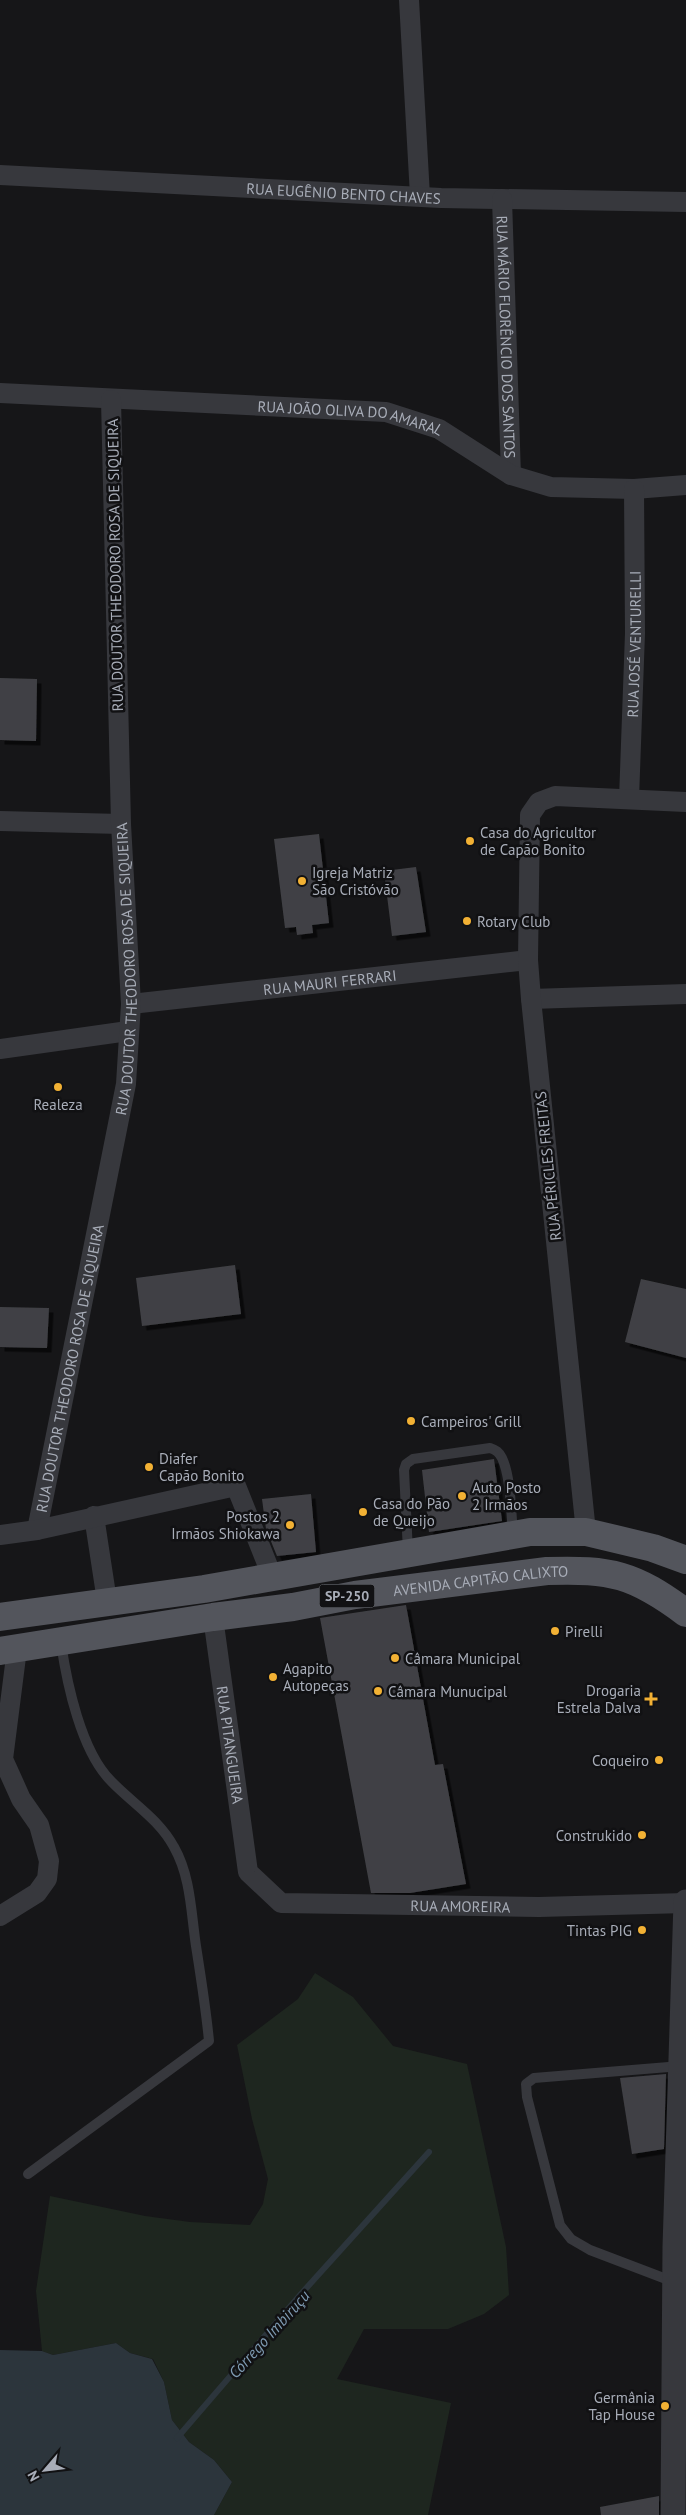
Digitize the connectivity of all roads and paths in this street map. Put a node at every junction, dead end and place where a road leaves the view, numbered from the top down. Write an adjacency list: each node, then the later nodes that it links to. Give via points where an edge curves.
1 (409, 0): 3 (street)
2 (0, 175): 3 (street, RUA EUGÊNIO BENTO CHAVES)
3 (420, 196): 4 (street, RUA EUGÊNIO BENTO CHAVES)
4 (502, 199): 5 (street, RUA EUGÊNIO BENTO CHAVES); 8 (street, RUA MÁRIO FLORÊNCIO DOS SANTOS)
5 (686, 202)
6 (0, 393): 7 (street, RUA JOÃO OLIVA DO AMARAL)
7 (112, 400): 8 (street, RUA JOÃO OLIVA DO AMARAL, via 386,412 439,429); 14 (street, RUA DOUTOR THEODORO ROSA DE SIQUEIRA)
8 (511, 475): 10 (street, RUA JOÃO OLIVA DO AMARAL, via 551,487)
9 (686, 485): 10 (street, RUA JOÃO OLIVA DO AMARAL)
10 (634, 489): 11 (street, RUA JOSÉ VENTURELLI, via 635,633)
11 (629, 799): 12 (street); 15 (street, RUA PÉRICLES FREITAS, via 555,796 539,802 530,815)
12 (686, 802)
13 (0, 821): 14 (street)
14 (121, 824): 18 (street, RUA DOUTOR THEODORO ROSA DE SIQUEIRA)
15 (528, 960): 17 (street, RUA PÉRICLES FREITAS); 18 (street, RUA MAURI FERRARI)
16 (686, 994): 17 (street)
17 (531, 999): 23 (street, RUA PÉRICLES FREITAS)
18 (131, 1004): 19 (street, RUA DOUTOR THEODORO ROSA DE SIQUEIRA)
19 (128, 1032): 20 (street); 22 (street, RUA DOUTOR THEODORO ROSA DE SIQUEIRA, via 126,1084)
20 (0, 1049)
21 (94, 1516): 22 (street); 28 (street, via 236,1486); 29 (street)
22 (37, 1530): 24 (street)
23 (586, 1532): 25 (main road, SP-250); 27 (main road, SP-250)
24 (0, 1535)
25 (514, 1535): 26 (main road, SP-250); 26 (lane, via 506,1473 497,1451 490,1448 413,1459 404,1470)
26 (408, 1553): 28 (main road, SP-250)
27 (686, 1560)
28 (272, 1576): 29 (main road, SP-250, via 204,1589)
29 (107, 1601): 31 (main road, SP-250)
30 (686, 1613): 32 (main road, AVENIDA CAPITÃO CALIXTO / SP-250, via 659,1592 634,1579 616,1574 566,1570 501,1575)
31 (0, 1617)
32 (213, 1617): 33 (main road, AVENIDA CAPITÃO CALIXTO / SP-250); 35 (street, RUA PITANGUEIRA)
33 (60, 1640): 34 (main road, AVENIDA CAPITÃO CALIXTO / SP-250); 39 (lane, via 67,1685 92,1754 110,1780 152,1818 174,1846 187,1879 210,2041)
34 (9, 1650): 37 (street, via 2,1759 21,1799 39,1825 49,1861 47,1879 37,1893)
35 (248, 1872): 36 (street, RUA AMOREIRA, via 281,1903 539,1907)
36 (686, 1902): 38 (street)
37 (0, 1916)
38 (684, 2066): 40 (street); 40 (lane, via 534,2078 526,2084 560,2225 571,2239 590,2250)
39 (28, 2174)
40 (681, 2284): 41 (street)
41 (673, 2515)

